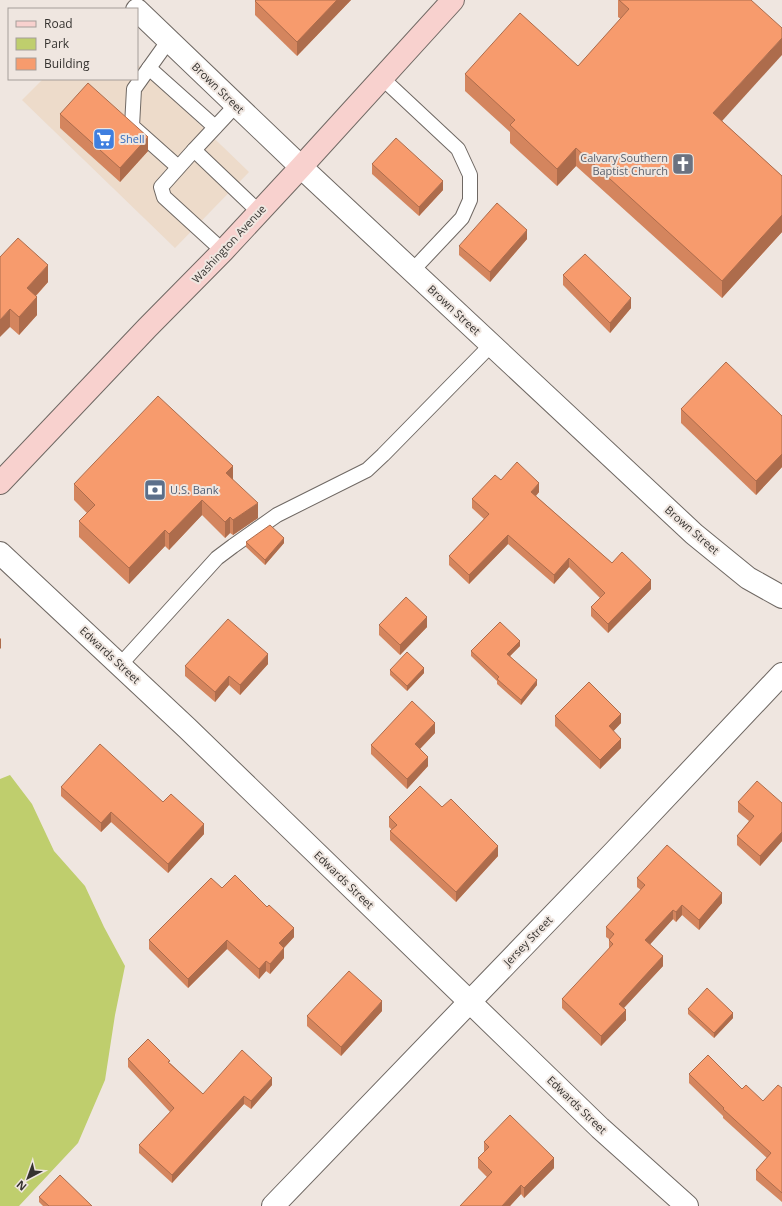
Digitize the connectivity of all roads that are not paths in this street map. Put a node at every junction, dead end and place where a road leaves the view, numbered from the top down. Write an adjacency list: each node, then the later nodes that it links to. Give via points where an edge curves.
1 (126, 0): 3 (street, Brown Street)
2 (453, 0): 7 (main road, Washington Avenue)
3 (134, 8)
4 (138, 12): 5 (street, Brown Street)
5 (169, 40): 6 (lane); 8 (street, Brown Street)
6 (149, 68): 9 (lane); 11 (lane, via 134,89 132,126)
7 (382, 78): 12 (main road, Washington Avenue); 15 (lane, via 458,149 470,175 470,200 462,218)
8 (236, 105): 9 (lane); 12 (street, Brown Street)
9 (215, 127): 10 (lane)
10 (194, 150): 11 (lane); 13 (lane)
11 (178, 167): 14 (lane, via 161,187 164,197)
12 (301, 167): 13 (main road, Washington Avenue); 15 (street, Brown Street)
13 (259, 212): 14 (main road, Washington Avenue)
14 (222, 251): 17 (main road, Washington Avenue)
15 (412, 272): 16 (street, Brown Street)
16 (491, 345): 19 (street, Brown Street, via 694,534 748,578); 20 (lane, via 367,470 277,515 217,558)
17 (0, 483)
18 (0, 554): 20 (street, Edwards Street)
19 (782, 597)
20 (120, 665): 22 (street, Edwards Street)
21 (782, 674): 22 (street, Jersey Street)
22 (470, 1001): 23 (street, Jersey Street); 24 (street, Edwards Street, via 600,1128)
23 (273, 1206)
24 (687, 1206)

